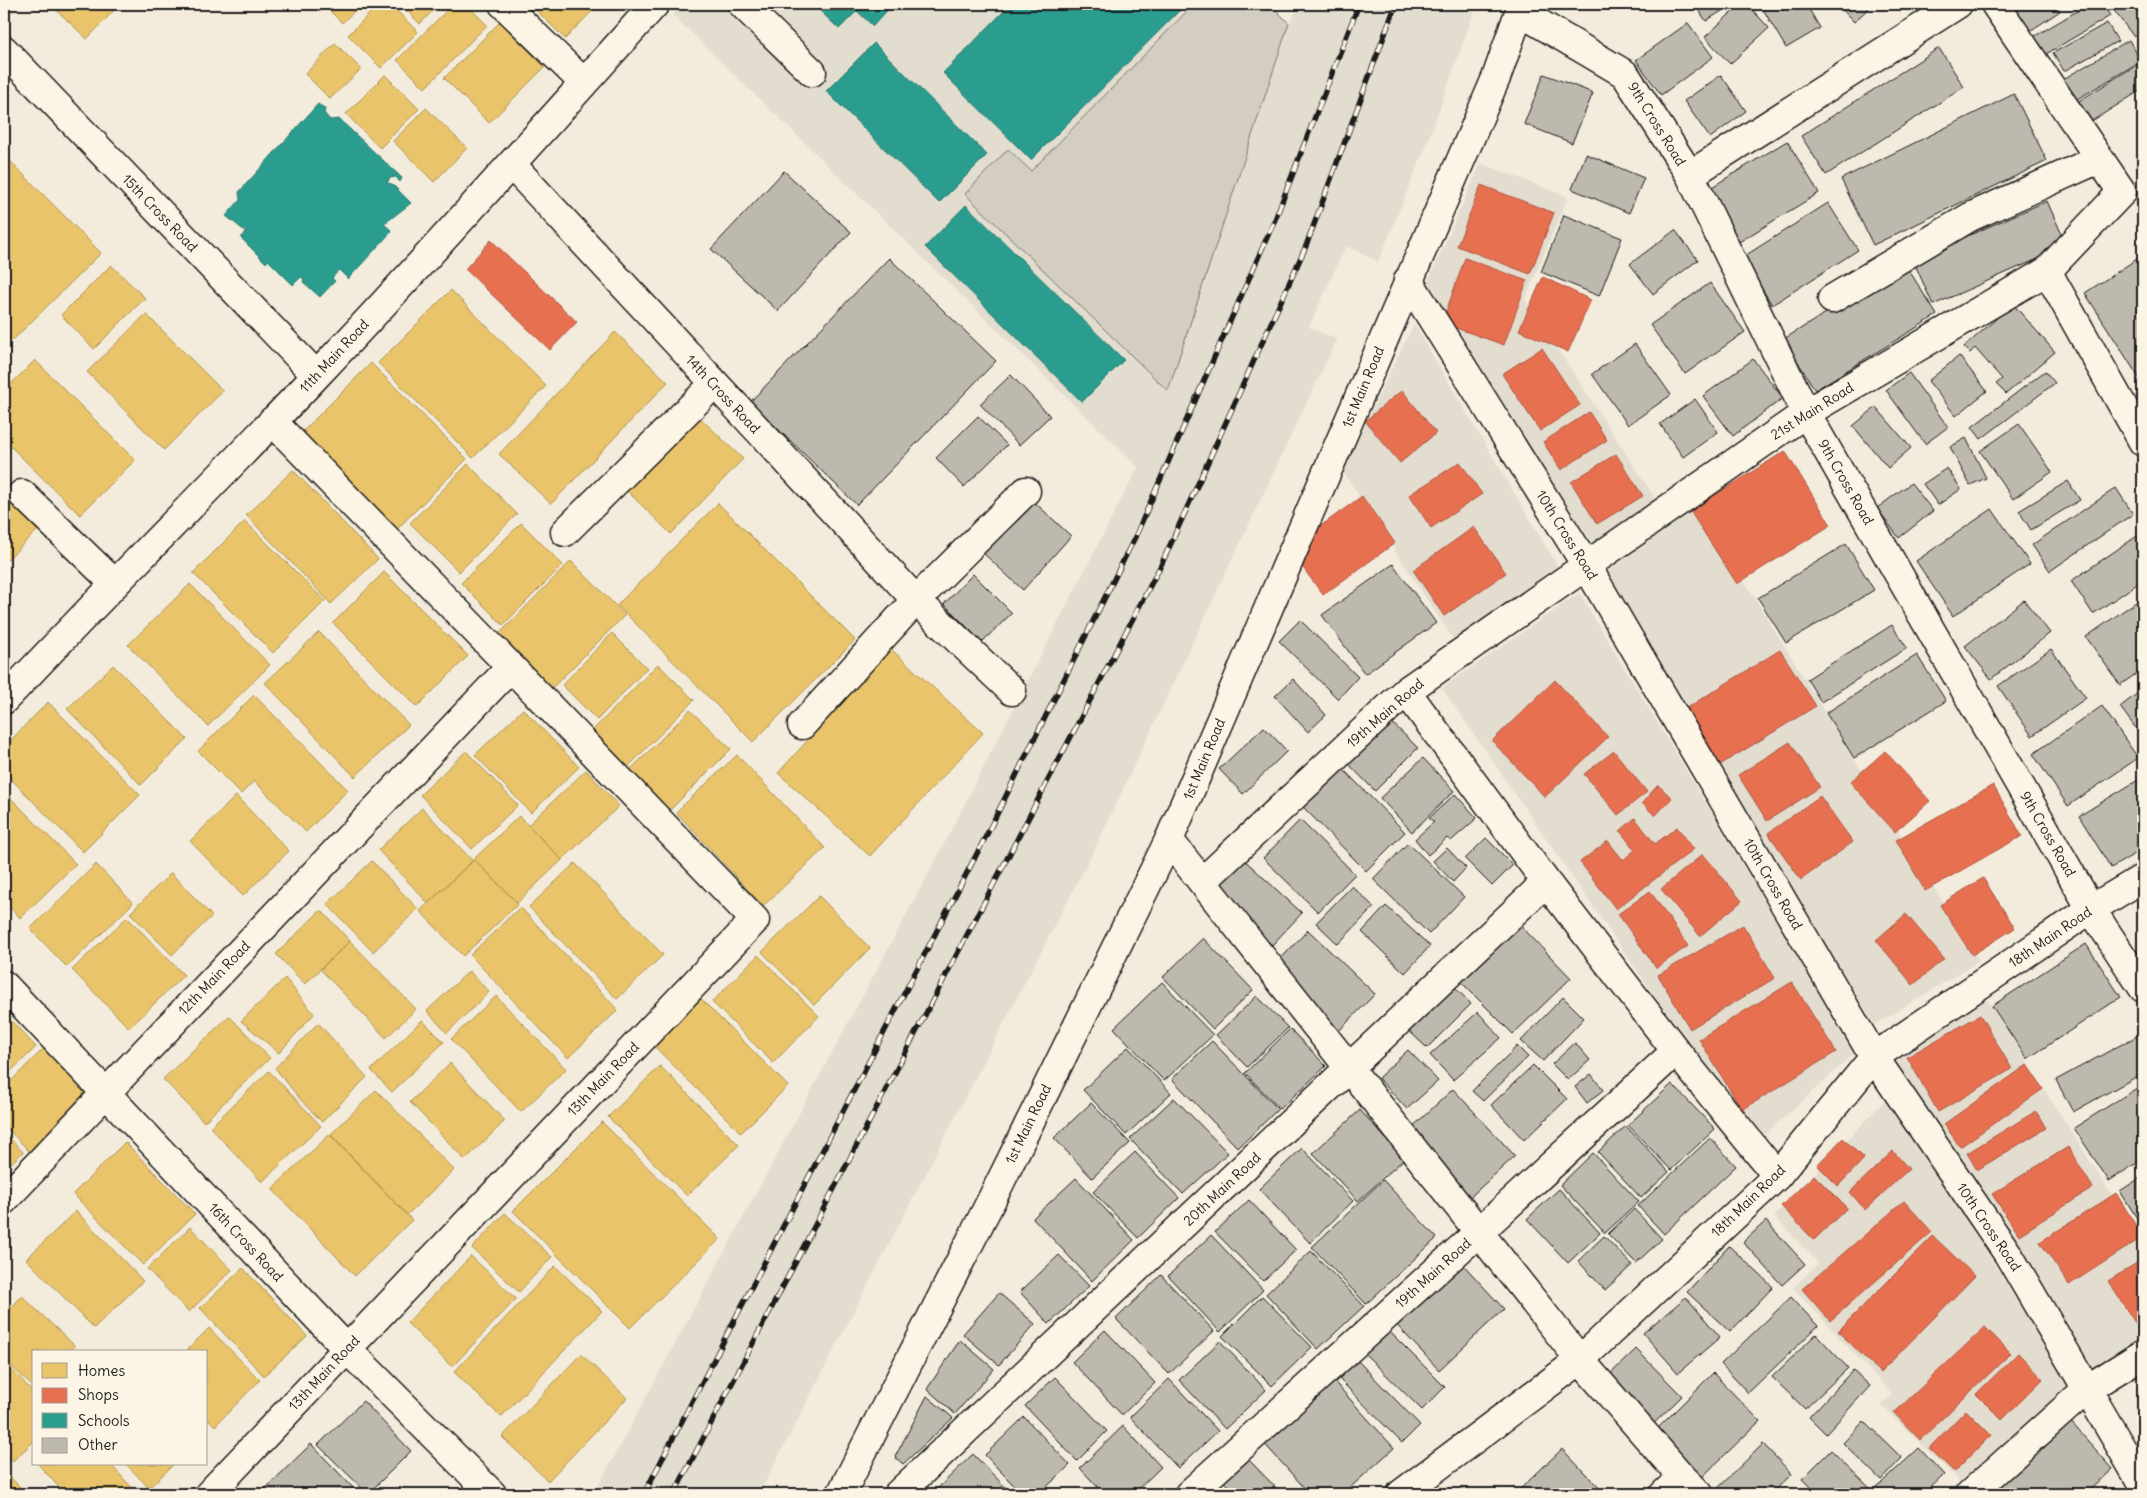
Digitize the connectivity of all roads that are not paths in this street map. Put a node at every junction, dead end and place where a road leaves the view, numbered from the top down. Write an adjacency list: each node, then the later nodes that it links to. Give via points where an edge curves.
1 (503, 4): 9 (street)
2 (655, 4): 9 (street, 11th Main Road)
3 (742, 4): 8 (street)
4 (1958, 4): 12 (street)
5 (1995, 4): 10 (street)
6 (1526, 6): 12 (street, 9th Cross Road, via 1625,74); 14 (street, 1st Main Road)
7 (7, 60): 16 (street, 15th Cross Road)
8 (812, 72)
9 (584, 83): 11 (street, 11th Main Road)
10 (2099, 159): 13 (street, 21st Main Road, via 2122,192); 15 (street, via 1970,217)
11 (511, 164): 16 (street, 11th Main Road); 17 (street, 14th Cross Road)
12 (1690, 175): 18 (street, 9th Cross Road)
13 (2047, 270): 18 (street, 21st Main Road); 20 (street)
14 (1408, 280): 24 (street, 10th Cross Road); 32 (street, 1st Main Road)
15 (1832, 299)
16 (316, 375): 19 (street, 11th Main Road)
17 (714, 384): 23 (street); 26 (street, 14th Cross Road)
18 (1806, 413): 24 (street, 21st Main Road); 36 (street, 9th Cross Road)
19 (272, 421): 25 (street, 11th Main Road); 27 (street)
20 (2143, 442)
21 (1026, 491): 26 (street)
22 (22, 494): 25 (street)
23 (565, 532)
24 (1586, 565): 29 (street, 19th Main Road); 40 (street, 10th Cross Road)
25 (114, 583): 30 (street, 11th Main Road)
26 (916, 600): 28 (street, 14th Cross Road); 31 (street)
27 (511, 666): 42 (street, 12th Main Road); 46 (street, 13th Main Road, via 755,920)
28 (1012, 691)
29 (1406, 691): 34 (street, 19th Main Road); 35 (street)
30 (4, 700)
31 (802, 725)
32 (1169, 840): 34 (street); 54 (street, 1st Main Road)
33 (2143, 878): 36 (street, 18th Main Road)
34 (1202, 882): 41 (street)
35 (1546, 882): 39 (street); 41 (street, 20th Main Road)
36 (2091, 909): 38 (street, 9th Cross Road); 40 (street, 18th Main Road)
37 (4, 985): 42 (street, 16th Cross Road)
38 (2143, 988)
39 (1676, 1050): 43 (street); 45 (street, 19th Main Road)
40 (1874, 1057): 43 (street, 18th Main Road); 49 (street, 10th Cross Road, via 2008,1254)
41 (1350, 1069): 45 (street); 55 (street, 20th Main Road)
42 (105, 1093): 44 (street, 12th Main Road); 46 (street, 16th Cross Road)
43 (1777, 1176): 48 (street, 18th Main Road)
44 (4, 1200)
45 (1480, 1231): 48 (street); 56 (street, 19th Main Road)
46 (347, 1349): 52 (street, 13th Main Road); 53 (street, 16th Cross Road)
47 (2143, 1354): 49 (street)
48 (1580, 1360): 51 (street); 57 (street, 18th Main Road)
49 (2087, 1389): 50 (street, 10th Cross Road); 58 (street)
50 (2143, 1485)
51 (1682, 1489)
52 (209, 1494)
53 (492, 1494)
54 (841, 1494)
55 (898, 1494)
56 (1189, 1494)
57 (1402, 1494)
58 (1970, 1494)

